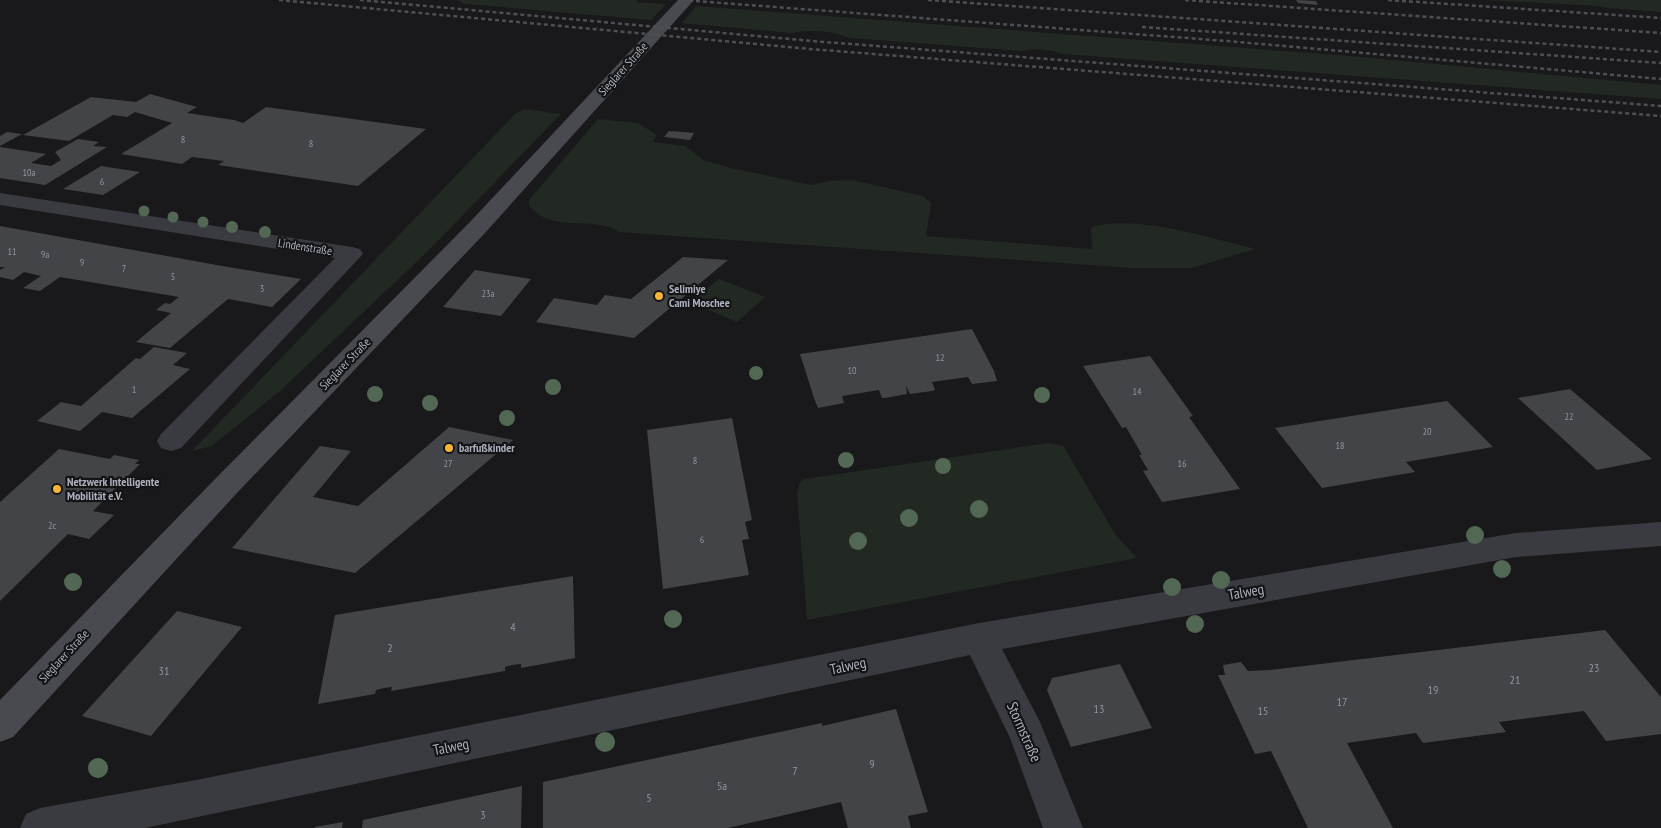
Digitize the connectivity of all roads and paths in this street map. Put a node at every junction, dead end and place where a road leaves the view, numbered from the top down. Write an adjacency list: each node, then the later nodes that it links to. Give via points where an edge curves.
1 (686, 0): 6 (street, Sieglarer Straße, via 477,228)
2 (0, 199): 3 (street, Lindenstraße, via 352,254)
3 (171, 441)
4 (1661, 534): 5 (street, Talweg, via 1516,545)
5 (979, 638): 7 (street, Talweg, via 196,799); 8 (street, Stormstraße, via 1028,734)
6 (0, 724)
7 (40, 828)
8 (1063, 828)

